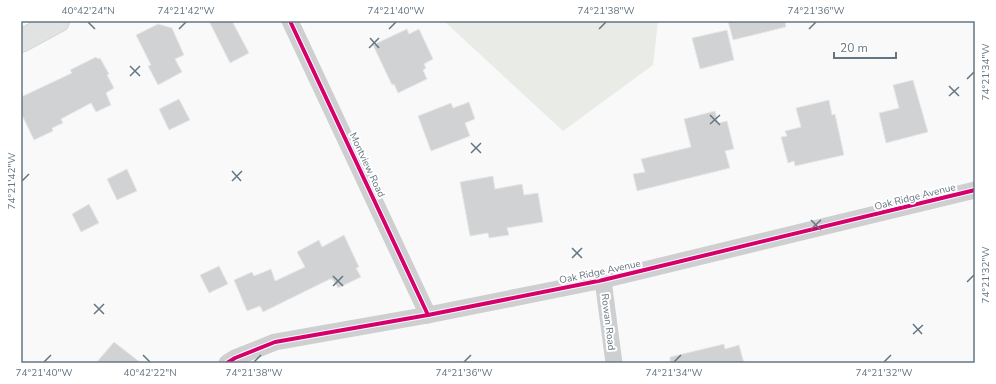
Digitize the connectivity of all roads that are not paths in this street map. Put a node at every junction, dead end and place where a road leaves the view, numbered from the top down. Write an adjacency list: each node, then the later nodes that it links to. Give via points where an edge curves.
1 (58, 21): 3 (main road)
2 (290, 21): 6 (street, Montview Road)
3 (21, 41)
4 (975, 190): 5 (street, Oak Ridge Avenue)
5 (603, 280): 6 (street, Oak Ridge Avenue); 8 (street, Rowan Road)
6 (428, 315): 7 (street, Oak Ridge Avenue, via 275,342)
7 (227, 363)
8 (614, 363)

